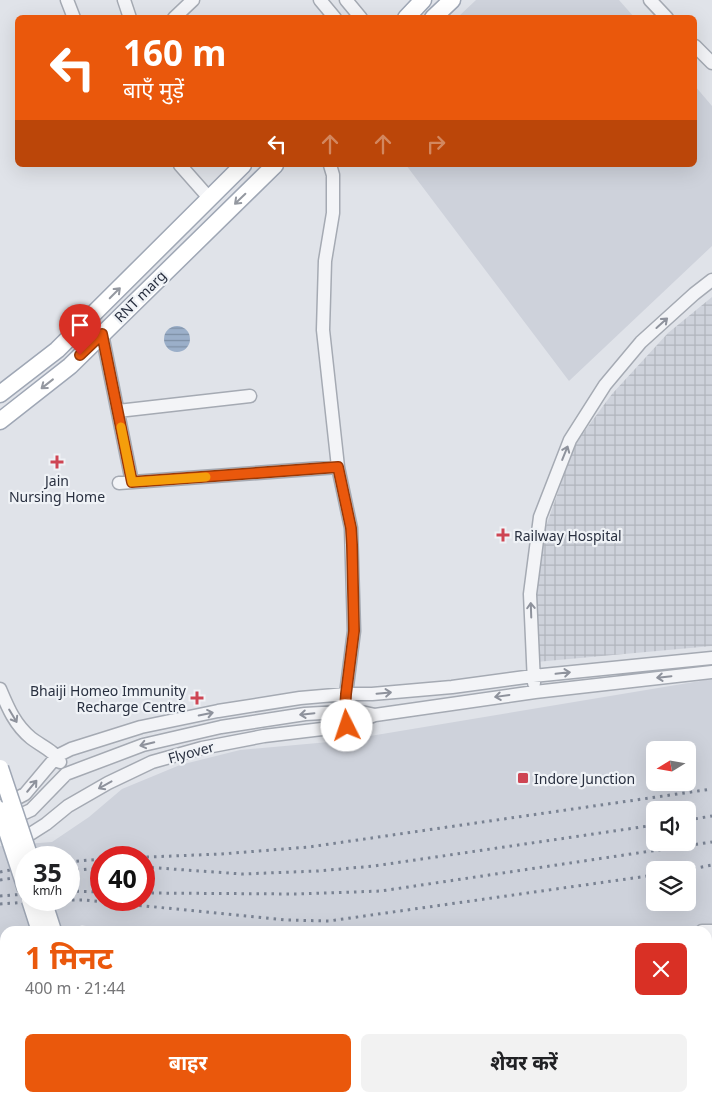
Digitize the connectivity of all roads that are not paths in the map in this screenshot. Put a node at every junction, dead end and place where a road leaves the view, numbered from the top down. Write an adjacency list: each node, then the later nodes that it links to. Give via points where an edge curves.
1 (67, 0): 9 (street)
2 (124, 0): 10 (street)
3 (193, 0): 11 (street)
4 (320, 0): 12 (street)
5 (346, 0): 13 (street)
6 (423, 0): 14 (main road)
7 (452, 0): 15 (main road)
8 (650, 0): 16 (street)
9 (73, 15)
10 (129, 15)
11 (177, 15)
12 (332, 15)
13 (358, 15)
14 (409, 15)
15 (437, 15)
16 (664, 15)
17 (697, 48): 18 (street)
18 (712, 63)
19 (182, 167): 23 (street)
20 (241, 167): 23 (main road, RNT marg)
21 (273, 167): 25 (main road, RNT marg, one-way to 25)
22 (331, 167): 30 (street, via 333,213 325,261 323,330)
23 (210, 199): 26 (main road, RNT marg, one-way to 23, via 57,350)
24 (712, 280): 35 (street, one-way to 24, via 530,594 540,516 570,440 605,386 641,342)
25 (102, 334): 28 (street); 29 (main road, RNT marg, one-way to 29, via 70,366)
26 (0, 394)
27 (250, 396): 28 (street)
28 (118, 411): 32 (street)
29 (0, 421)
30 (338, 467): 32 (street); 38 (street, via 351,528 354,631)
31 (119, 482): 32 (street)
32 (132, 482)
33 (712, 658): 35 (street, one-way to 33)
34 (712, 672): 37 (street, one-way to 37)
35 (533, 676): 37 (street); 38 (street, one-way to 35, via 452,687)
36 (0, 689): 42 (street, one-way to 42, via 11,715 21,728)
37 (535, 692): 40 (street, one-way to 40)
38 (346, 694): 39 (street); 42 (street, one-way to 38, via 141,727 300,698)
39 (345, 711): 40 (street); 41 (street); 44 (street, one-way to 44, via 221,727 142,745)
40 (376, 715): 41 (street, Flyover)
41 (342, 727): 47 (street, Flyover, one-way to 47, via 264,736 152,762 68,806)
42 (57, 756): 44 (street); 45 (street, one-way to 42, via 25,794)
43 (0, 768): 47 (main road, bridge)
44 (66, 774): 46 (street, via 31,810)
45 (0, 808): 49 (main road, bridge)
46 (0, 825)
47 (24, 838): 48 (main road, bridge)
48 (26, 846)
49 (15, 855)
50 (34, 911): 52 (main road, bridge)
51 (47, 911): 53 (main road, bridge)
52 (38, 926)
53 (51, 926)

